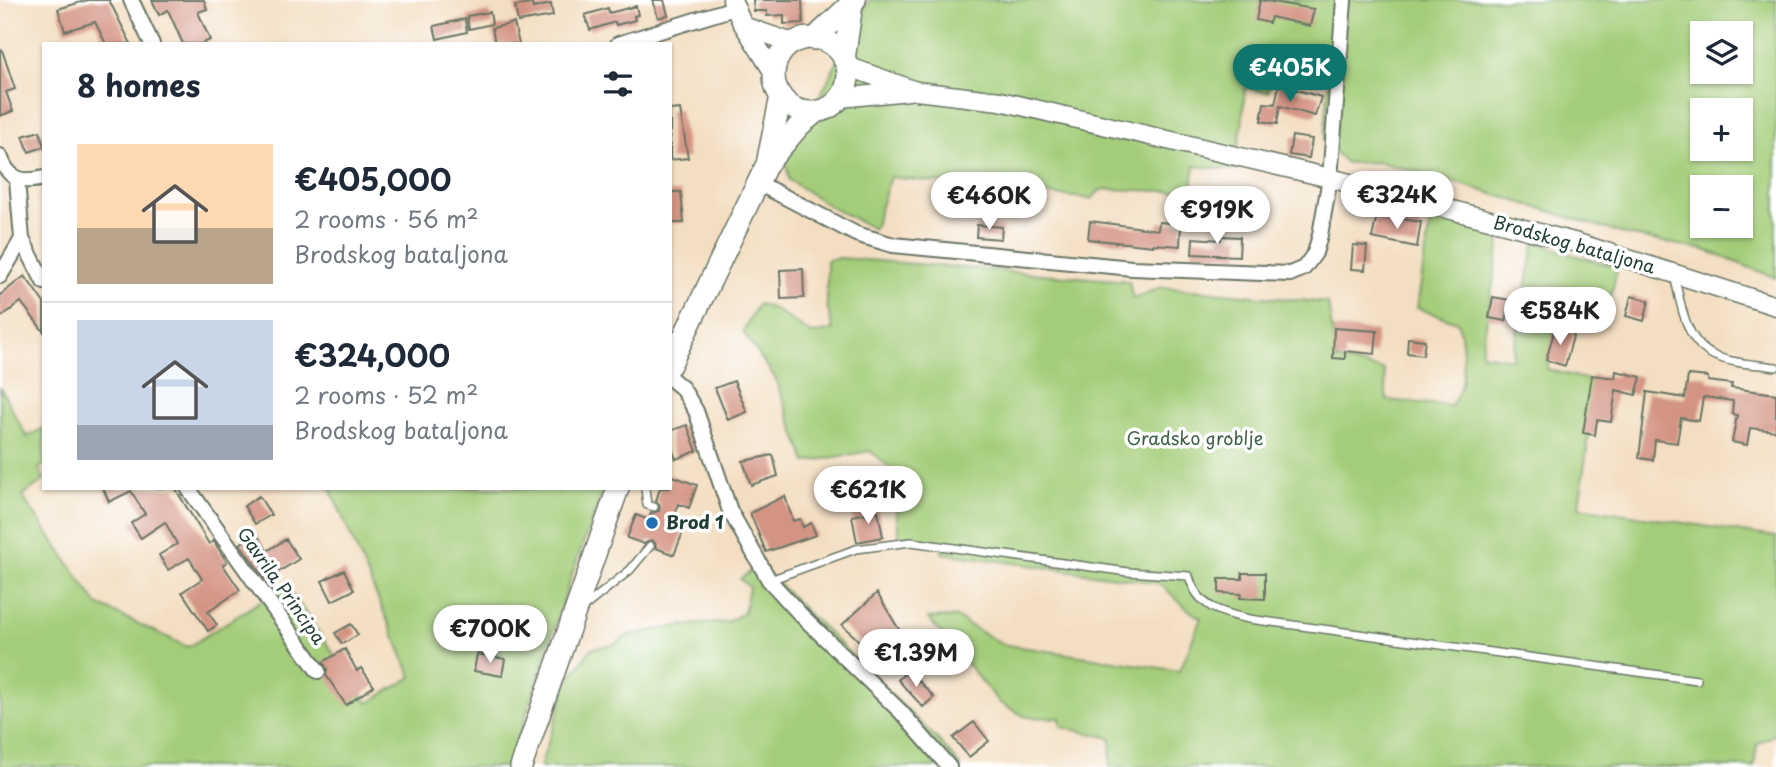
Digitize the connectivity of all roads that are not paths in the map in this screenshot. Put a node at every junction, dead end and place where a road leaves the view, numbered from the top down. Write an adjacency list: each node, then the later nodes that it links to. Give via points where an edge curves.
1 (131, 0): 7 (street)
2 (1344, 1): 18 (street)
3 (853, 2): 6 (main road); 9 (main road)
4 (733, 4): 5 (street); 8 (street)
5 (746, 27): 6 (street); 10 (street)
6 (804, 41): 9 (main road, via 832,45); 10 (main road, via 779,57)
7 (151, 42)
8 (627, 42)
9 (846, 63): 11 (street, Brodskog bataljona); 13 (main road)
10 (774, 72): 12 (main road)
11 (916, 91): 13 (street, Brodskog bataljona); 18 (street, Brodskog bataljona, via 1000,101)
12 (781, 96): 14 (main road, via 790,106); 16 (main road)
13 (840, 98): 14 (main road)
14 (817, 111): 16 (main road, via 799,126)
15 (0, 156): 19 (street)
16 (763, 173): 18 (street, via 856,234 893,245 1132,268 1275,275 1304,268 1315,253); 25 (main road)
17 (42, 178): 19 (street)
18 (1330, 178): 21 (street, Brodskog bataljona, via 1581,244)
19 (17, 180): 20 (street)
20 (22, 239): 22 (street); 23 (street)
21 (1674, 274): 24 (street, Brodskog bataljona); 26 (lane, via 1685,320 1698,344 1716,356)
22 (0, 276)
23 (42, 278)
24 (1776, 306)
25 (672, 350)
26 (1776, 368)
27 (672, 380): 33 (street, via 696,411 730,511)
28 (189, 490): 35 (street, Gavrila Principa)
29 (617, 490): 34 (main road)
30 (645, 490): 31 (lane, via 647,505)
31 (653, 507)
32 (650, 546): 34 (lane, via 630,570)
33 (769, 580): 36 (lane, via 856,549 911,542 1189,576 1201,601 1249,619); 38 (street)
34 (571, 621): 37 (main road)
35 (318, 671)
36 (1697, 680)
37 (521, 767)
38 (950, 767)

